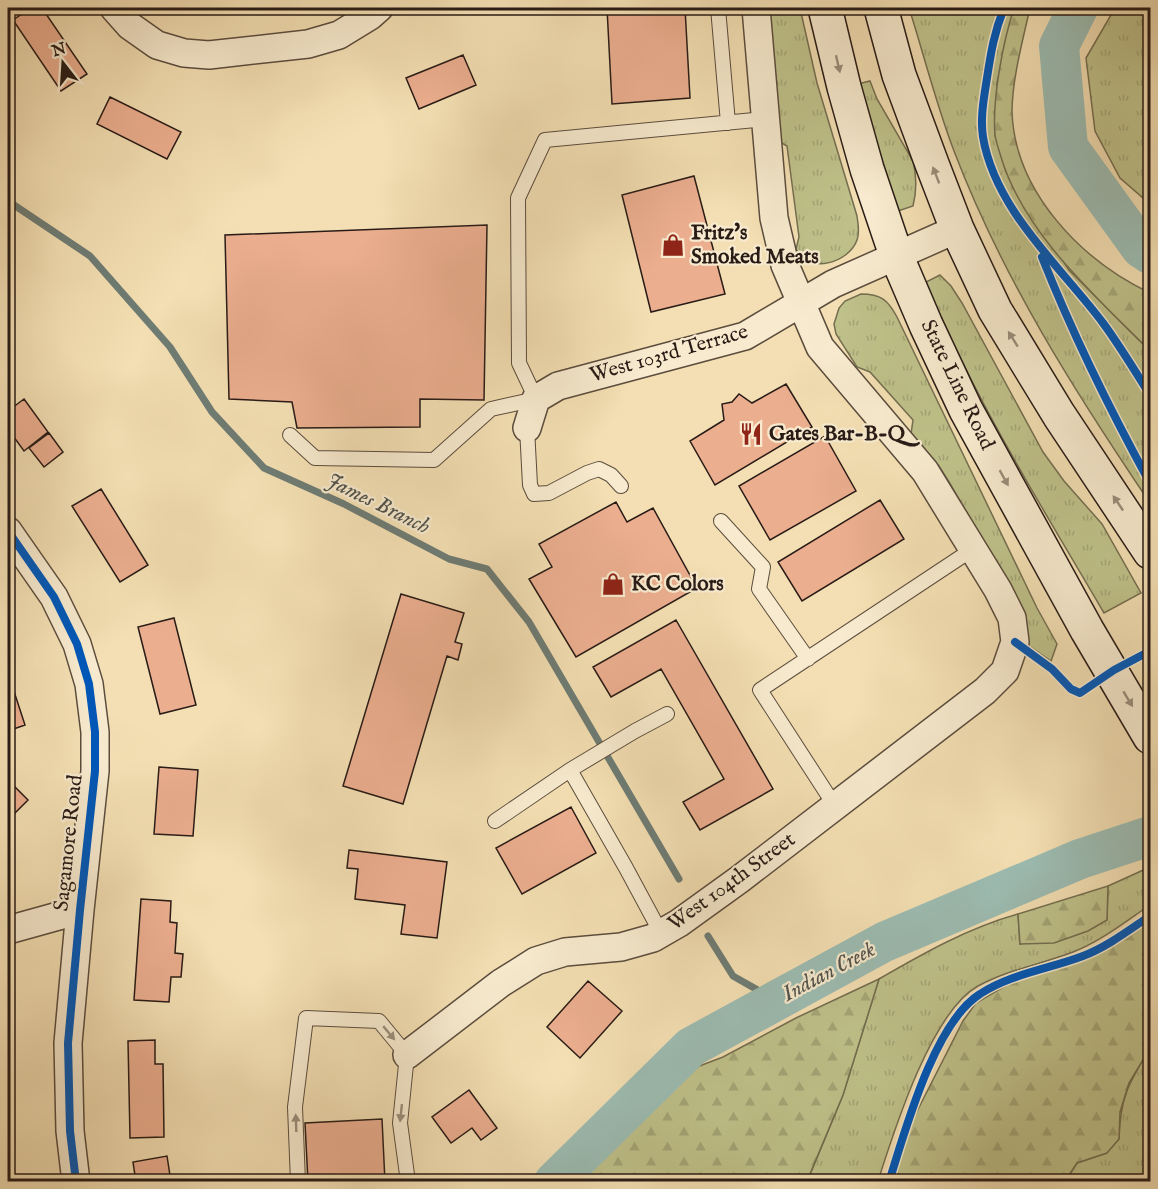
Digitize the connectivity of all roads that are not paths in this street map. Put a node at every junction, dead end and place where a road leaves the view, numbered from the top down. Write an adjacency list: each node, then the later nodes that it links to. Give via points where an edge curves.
1 (114, 8): 2 (street, via 130,26 157,45 209,55 308,44 339,34)
2 (379, 8)
3 (718, 8): 8 (lane)
4 (756, 8): 7 (street)
5 (825, 8): 10 (main road, State Line Road, one-way to 10, via 867,169)
6 (881, 8): 9 (main road, one-way to 6, via 899,75)
7 (765, 119): 8 (lane); 11 (street, via 774,218 785,266)
8 (728, 123): 12 (lane, via 545,140 518,198 519,363)
9 (957, 229): 10 (street, West 103rd Terrace); 19 (main road, one-way to 9, via 995,310)
10 (896, 255): 11 (street, West 103rd Terrace); 22 (main road, State Line Road, one-way to 22, via 966,410)
11 (801, 303): 12 (street, West 103rd Terrace, via 745,336 558,386); 18 (street, via 820,347 925,471)
12 (536, 399): 13 (street); 14 (lane, via 491,409 434,460 315,458)
13 (526, 428): 15 (lane, via 534,494 549,493 599,469 611,474)
14 (290, 435)
15 (621, 486)
16 (721, 521): 20 (lane, via 764,567 759,589)
17 (8, 531): 26 (street, Sagamore Road, via 54,597 77,644 89,684 95,771)
18 (973, 549): 20 (lane); 24 (street, West 104th Street, via 1012,618 1015,642 1005,670 985,691)
19 (1150, 552)
20 (808, 659): 24 (lane, via 760,690)
21 (667, 714): 23 (lane)
22 (1150, 737)
23 (574, 768): 25 (lane); 28 (lane)
24 (835, 806): 28 (street, West 104th Street)
25 (495, 821)
26 (80, 910): 27 (street); 30 (street, Sagamore Road, via 68,1043)
27 (8, 930)
28 (661, 933): 29 (street, West 104th Street, via 621,947 565,952 536,961)
29 (407, 1055): 31 (lane, one-way to 29, via 295,1107 306,1018 379,1021); 32 (lane, one-way to 32, via 399,1123)
30 (75, 1182)
31 (298, 1182)
32 (408, 1182)

